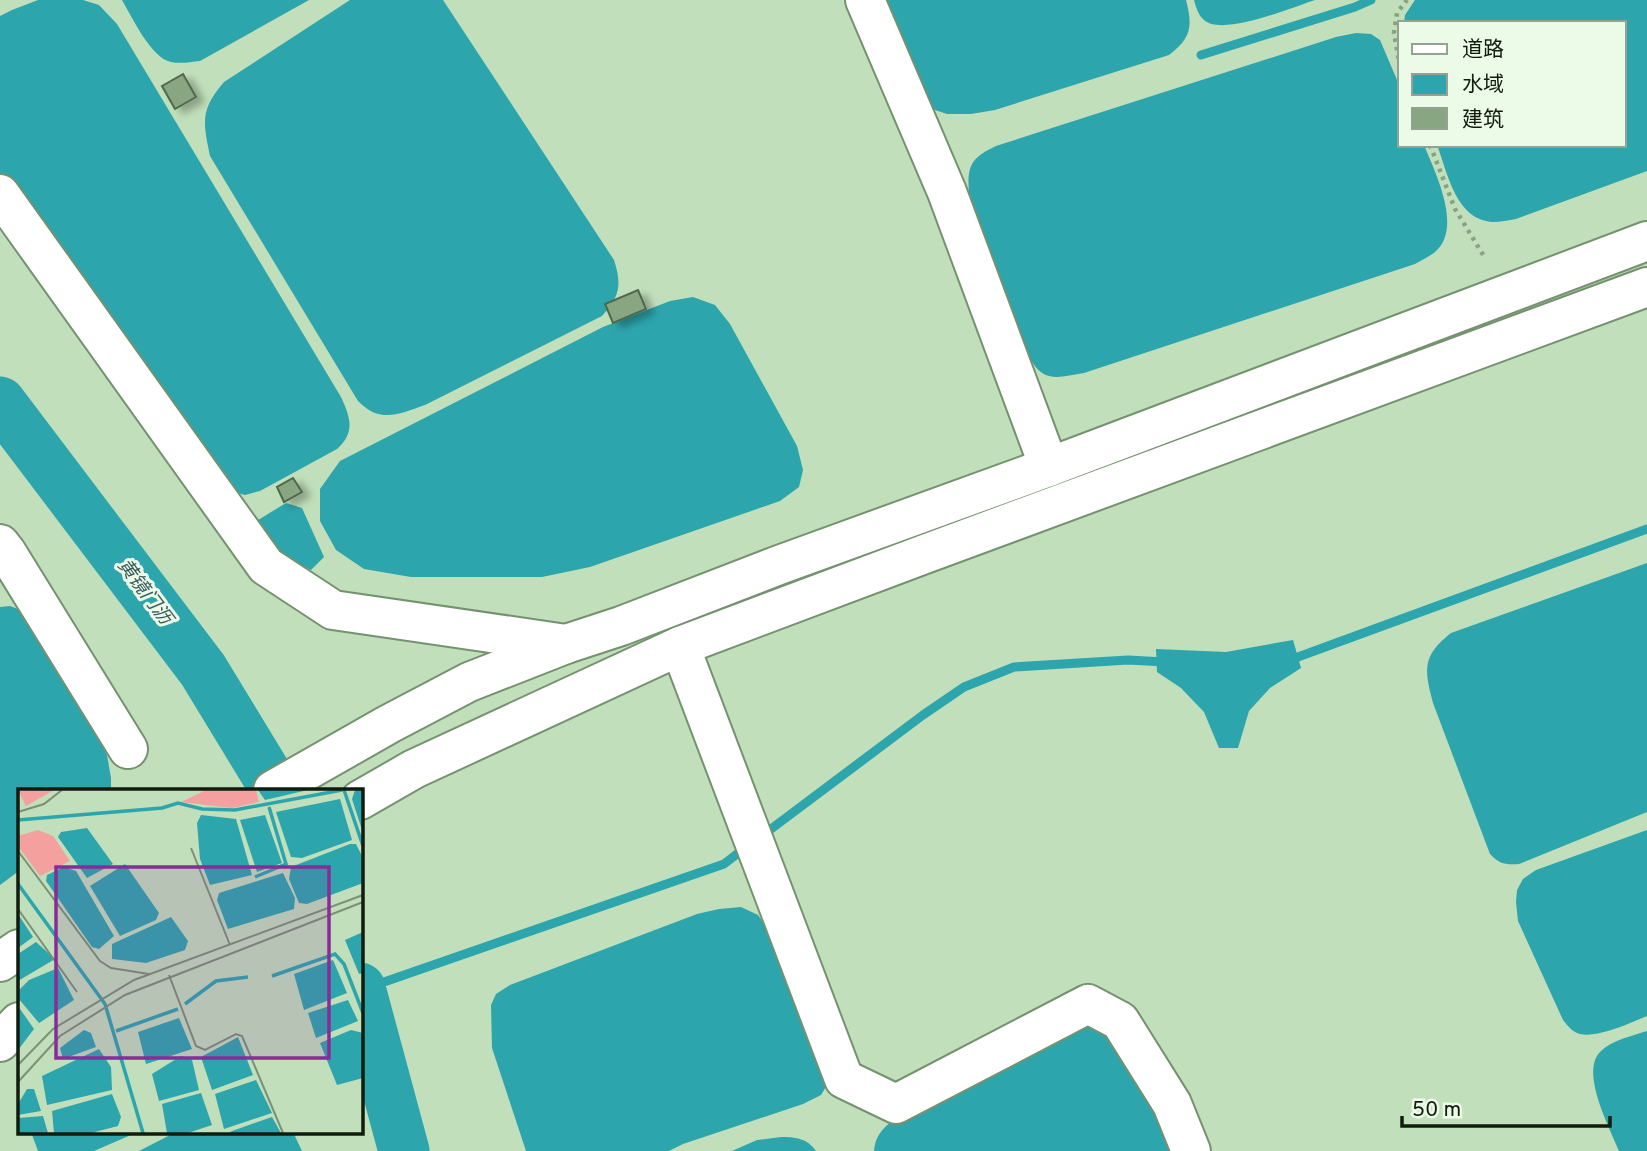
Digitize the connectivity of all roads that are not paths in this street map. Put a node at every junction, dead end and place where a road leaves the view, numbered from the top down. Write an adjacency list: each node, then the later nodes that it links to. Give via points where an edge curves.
1 (865, 0): 5 (main road, via 947,192)
2 (0, 194): 8 (main road, via 266,566 333,610)
3 (1647, 241): 5 (main road)
4 (1647, 287): 9 (main road)
5 (1049, 467): 7 (main road)
6 (0, 544): 11 (main road)
7 (621, 626): 8 (main road); 10 (main road)
8 (566, 644): 12 (main road, via 469,682)
9 (680, 646): 10 (main road); 18 (main road, via 844,1079 897,1104 1088,1004 1120,1021 1172,1104)
10 (637, 666): 13 (main road, via 414,769)
11 (128, 749)
12 (275, 789)
13 (362, 799)
14 (18, 950): 15 (main road)
15 (0, 962)
16 (18, 1023): 17 (main road)
17 (0, 1042)
18 (1191, 1151)

